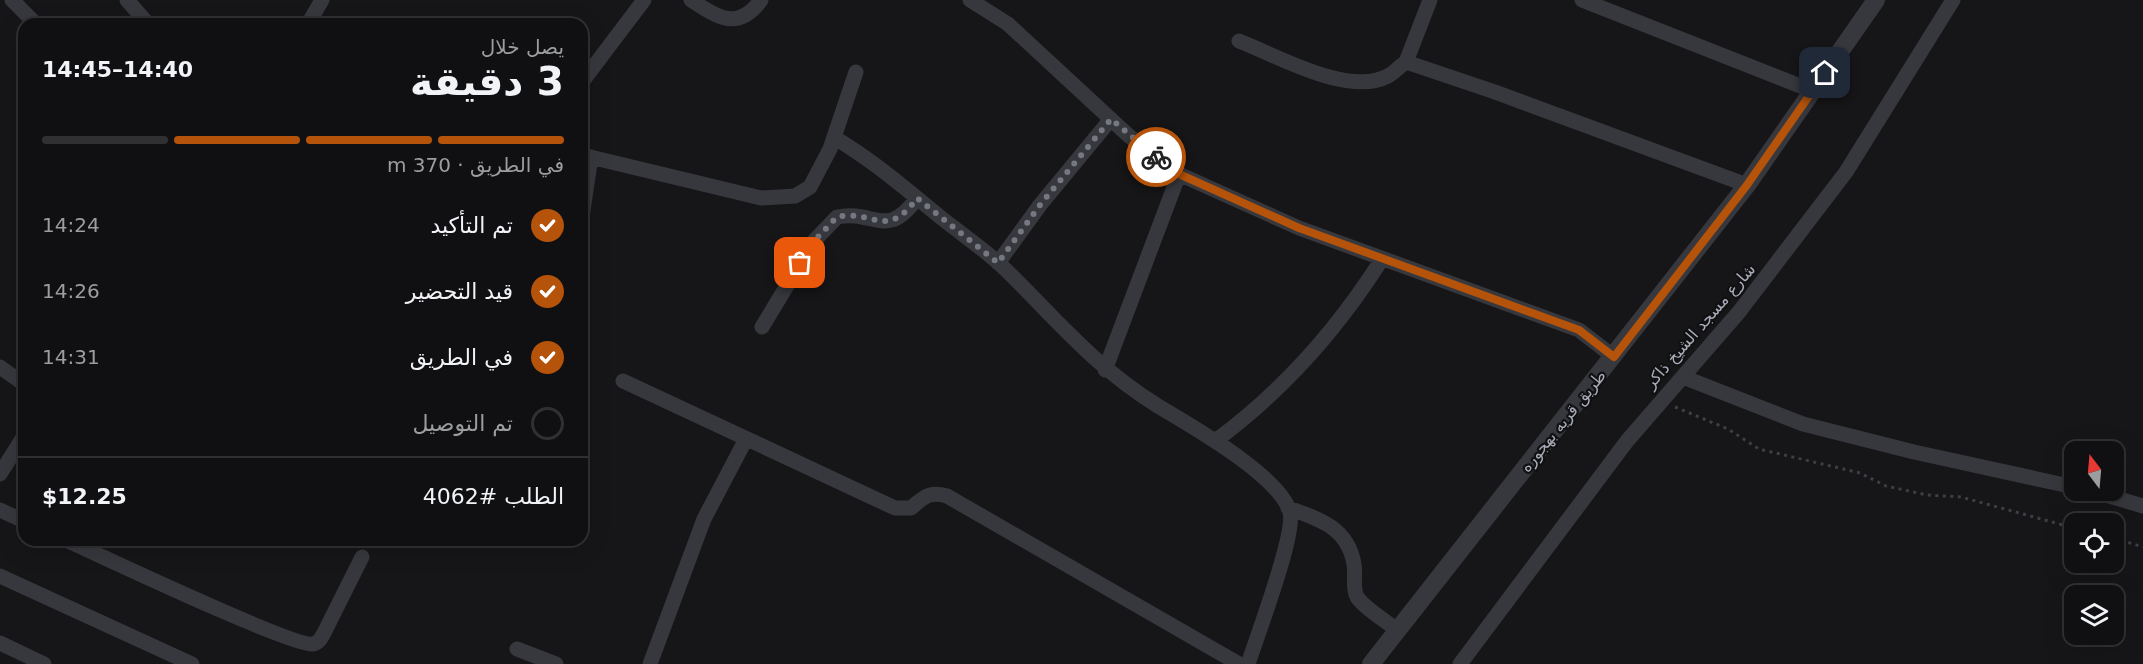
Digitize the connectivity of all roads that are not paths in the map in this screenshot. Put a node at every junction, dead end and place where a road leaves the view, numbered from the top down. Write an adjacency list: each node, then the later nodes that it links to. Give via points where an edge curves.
1 (12, 0): 12 (street)
2 (128, 0): 13 (street)
3 (322, 0): 14 (street)
4 (644, 0): 18 (street)
5 (691, 0): 6 (street, via 717,18 728,19 750,12)
6 (761, 0)
7 (970, 0): 20 (street, via 1008,24)
8 (1430, 0): 16 (street)
9 (1582, 0): 19 (street)
10 (1876, 0): 19 (street, طريق قريه بهجوره)
11 (1953, 0): 32 (street, شارع مسجد الشيخ ذاكر, via 1846,171 1739,312)
12 (30, 18)
13 (143, 18)
14 (312, 18)
15 (1239, 41): 16 (street, via 1342,81 1364,82 1388,76)
16 (1406, 62): 24 (street)
17 (856, 72): 21 (street)
18 (588, 74)
19 (1813, 91): 24 (street, طريق قريه بهجوره)
20 (1111, 119): 23 (street); 27 (street)
21 (834, 138): 22 (street, via 810,187 782,199 761,198); 25 (street, via 897,179)
22 (588, 156)
23 (1179, 174): 26 (street, via 1299,228); 31 (street)
24 (1747, 185): 29 (street, طريق قريه بهجوره)
25 (917, 198): 27 (street); 28 (street, via 898,217 886,222 859,214 837,217 814,241)
26 (1382, 259): 29 (street, via 1579,330); 36 (street, via 1325,340 1244,420)
27 (998, 263): 31 (street)
28 (762, 327)
29 (1614, 357): 48 (street, طريق قريه بهجوره)
30 (0, 367): 33 (street)
31 (1105, 370): 36 (street)
32 (1683, 377): 39 (street, via 1803,424); 58 (street, شارع مسجد الشيخ ذاكر, via 1660,401)
33 (18, 380)
34 (623, 381): 35 (street)
35 (746, 439): 54 (street, via 704,519); 55 (street, via 895,508 911,508 927,494 947,496)
36 (1215, 441): 42 (street, via 1270,484)
37 (18, 446): 38 (street)
38 (0, 474)
39 (2064, 485)
40 (2124, 500): 41 (street)
41 (2143, 506)
42 (1288, 508): 48 (street, via 1314,517 1344,536 1350,548 1358,597); 56 (street, via 1290,531)
43 (0, 510): 44 (street)
44 (18, 518)
45 (80, 546): 46 (street, via 309,644 320,641)
46 (362, 557)
47 (0, 576): 52 (street)
48 (1397, 630): 57 (street, طريق قريه بهجوره)
49 (0, 643): 51 (street)
50 (517, 649): 53 (street)
51 (44, 664)
52 (192, 664)
53 (556, 664)
54 (650, 664)
55 (1239, 664)
56 (1248, 664)
57 (1371, 664)
58 (1460, 664)

